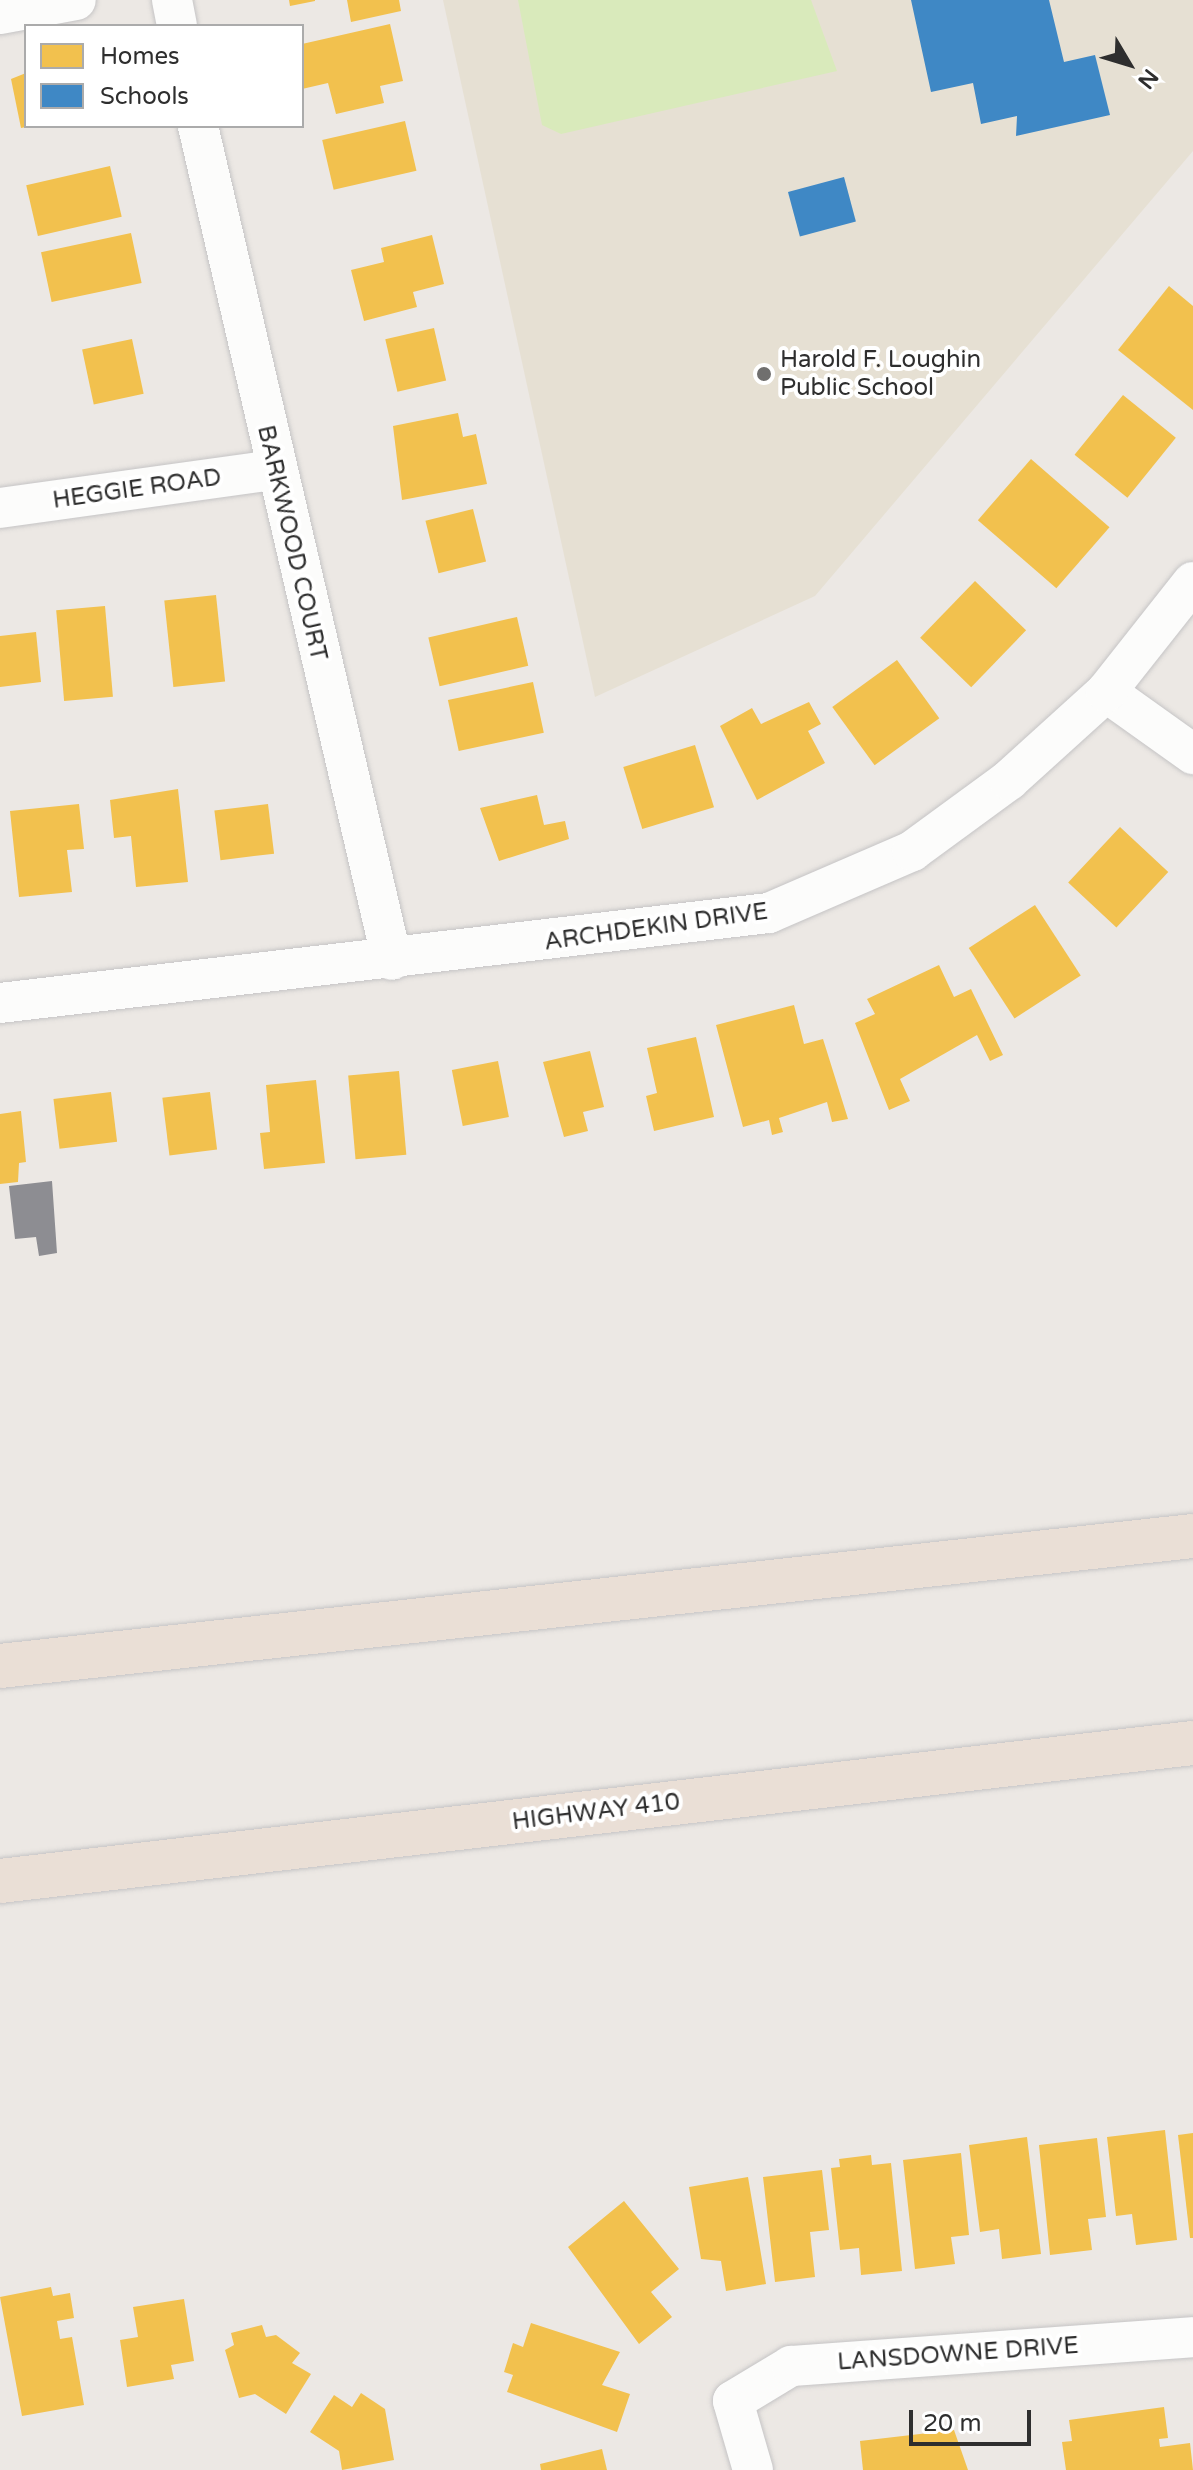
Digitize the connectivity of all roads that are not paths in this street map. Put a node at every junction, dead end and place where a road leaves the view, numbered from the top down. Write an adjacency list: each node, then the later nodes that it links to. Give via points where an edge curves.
1 (76, 0): 3 (street)
2 (172, 0): 4 (street)
3 (0, 14)
4 (177, 24)
5 (198, 128): 6 (street, BARKWOOD COURT)
6 (275, 470): 7 (street, HEGGIE ROAD); 11 (street, BARKWOOD COURT)
7 (0, 508)
8 (1193, 582): 9 (street, ARCHDEKIN DRIVE)
9 (1106, 692): 10 (street); 11 (street, ARCHDEKIN DRIVE, via 1009,780 912,851 769,913)
10 (1193, 754)
11 (392, 960): 12 (street, ARCHDEKIN DRIVE)
12 (0, 1003)
13 (1193, 1536): 14 (highway)
14 (0, 1666)
15 (1193, 1743): 16 (highway, HIGHWAY 410)
16 (0, 1881)
17 (1193, 2337): 18 (street, LANSDOWNE DRIVE, via 791,2366 733,2401)
18 (753, 2470)

